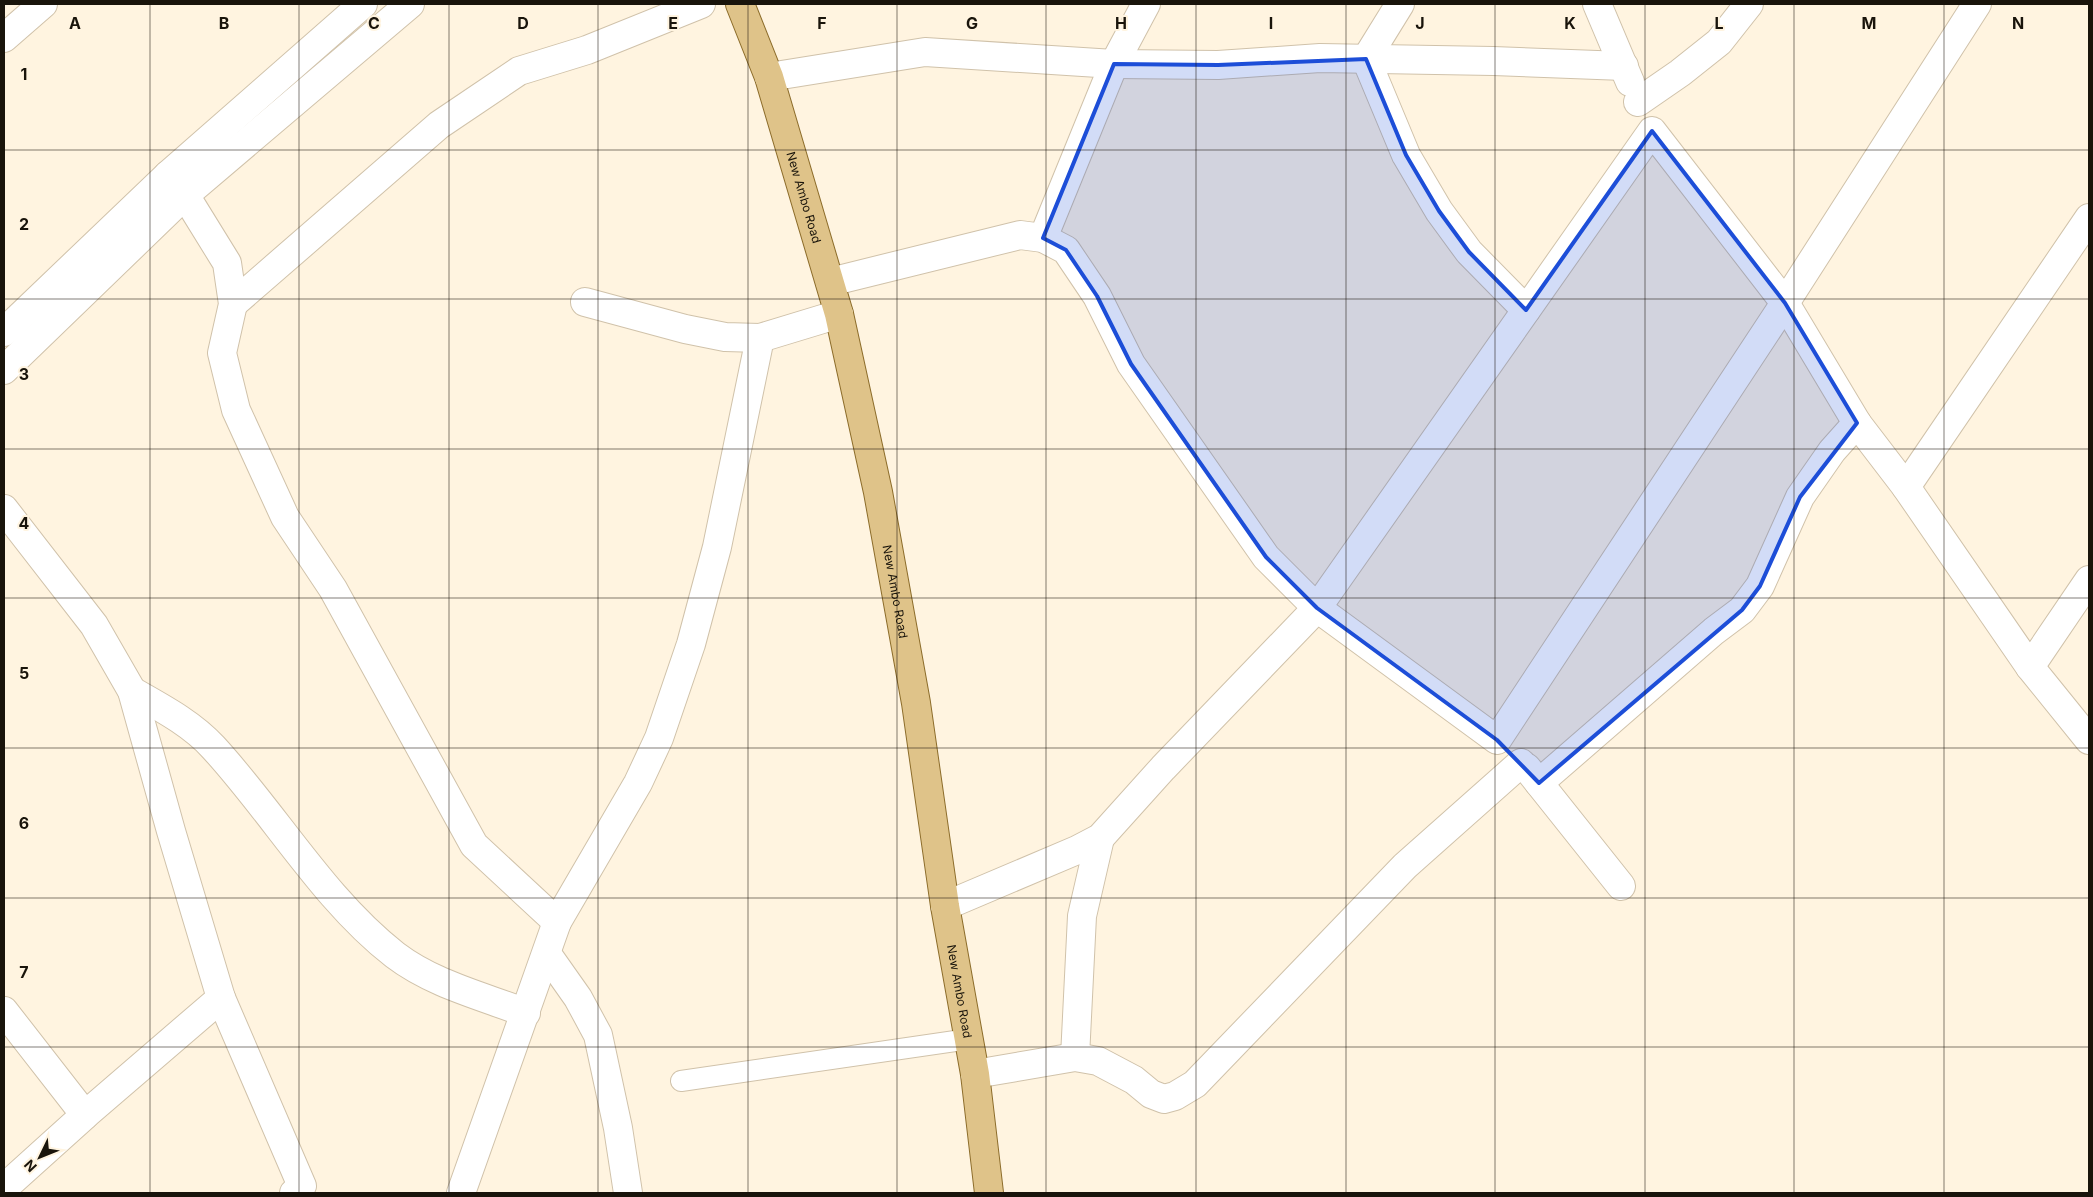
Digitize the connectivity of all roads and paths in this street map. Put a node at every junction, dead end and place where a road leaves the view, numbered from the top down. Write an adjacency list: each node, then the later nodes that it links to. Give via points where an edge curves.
1 (363, 4): 16 (street)
2 (410, 4): 16 (street)
3 (701, 4): 22 (street, via 587,50 519,71 439,125)
4 (740, 4): 13 (main road, New Ambo Road)
5 (1146, 4): 11 (street)
6 (1400, 4): 10 (street)
7 (1597, 4): 12 (street)
8 (1749, 4): 14 (street, via 1719,42)
9 (1974, 5): 21 (street)
10 (1366, 59): 11 (street, via 1320,58 1218,65); 12 (street); 23 (street, via 1406,155 1439,211 1469,252)
11 (1114, 64): 13 (street, via 924,52); 18 (street)
12 (1624, 66): 14 (street)
13 (769, 77): 19 (main road, New Ambo Road)
14 (1638, 102): 15 (street)
15 (1652, 131): 21 (street); 23 (street)
16 (176, 185): 22 (street, via 226,263); 25 (street); 27 (street)
17 (2089, 218): 29 (street)
18 (1043, 238): 19 (street, via 1020,235); 32 (street, via 1066,250 1097,296 1131,364 1186,445 1266,557)
19 (830, 282): 24 (main road, New Ambo Road)
20 (585, 302): 26 (street, via 685,329 725,337)
21 (1785, 303): 28 (street); 35 (street)
22 (233, 304): 42 (street, via 222,353 236,410 285,517 333,589 474,846)
23 (1526, 310): 32 (street)
24 (839, 314): 26 (street); 41 (main road, New Ambo Road, via 878,492 914,694)
25 (4, 332)
26 (760, 338): 42 (street, via 717,547 691,644 659,738 638,783)
27 (4, 370)
28 (1857, 423): 29 (street); 38 (street, via 1832,451 1800,497 1760,586 1742,610)
29 (1906, 487): 33 (street)
30 (4, 508): 34 (street, via 94,626)
31 (2089, 580): 33 (street)
32 (1317, 608): 35 (street); 39 (street)
33 (2030, 667): 36 (street)
34 (132, 691): 44 (street); 46 (street, via 167,710 212,746 348,912 395,955 426,975)
35 (1496, 740): 37 (street)
36 (2089, 740)
37 (1521, 762): 38 (street); 48 (street, via 1405,866 1195,1084 1164,1099 1098,1061)
38 (1539, 783): 40 (street)
39 (1100, 838): 41 (street); 48 (street, via 1082,916)
40 (1621, 886)
41 (945, 906): 47 (main road, New Ambo Road)
42 (558, 922): 43 (street)
43 (546, 954): 46 (street); 55 (street, via 578,998 598,1035)
44 (221, 998): 51 (street); 53 (street)
45 (4, 1011): 51 (street)
46 (526, 1013): 54 (street)
47 (968, 1039): 49 (main road, New Ambo Road); 50 (lane)
48 (1075, 1057): 49 (street)
49 (975, 1074): 56 (main road, New Ambo Road)
50 (681, 1081)
51 (85, 1115): 52 (street)
52 (4, 1188)
53 (301, 1191)
54 (461, 1193)
55 (628, 1193)
56 (989, 1193)

